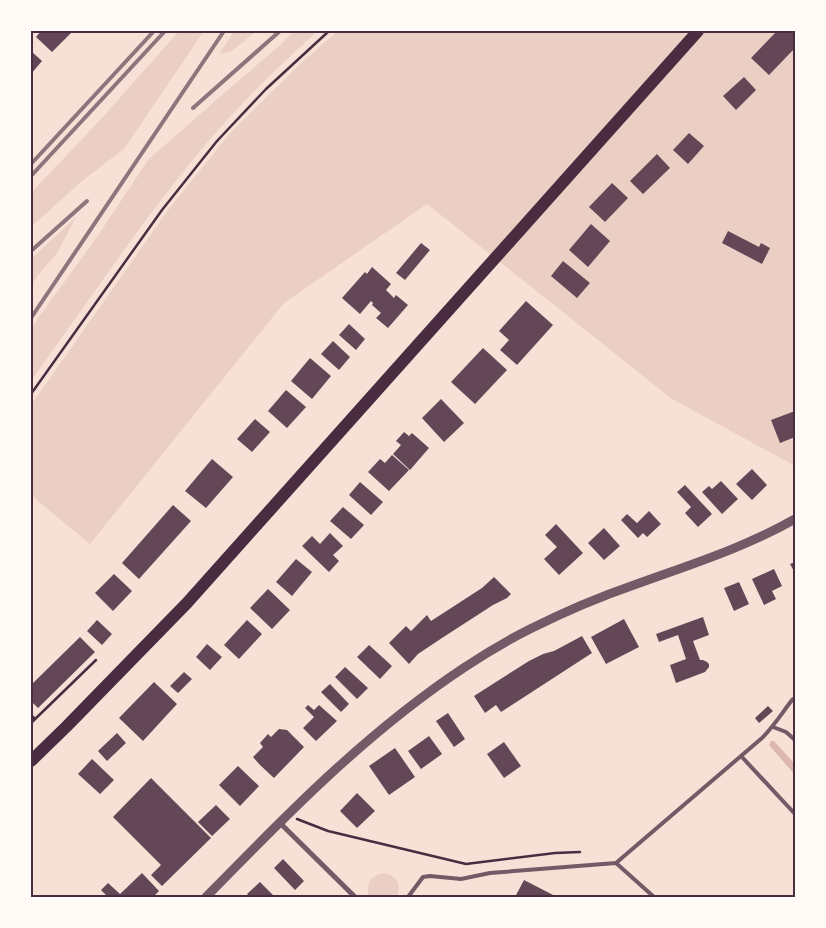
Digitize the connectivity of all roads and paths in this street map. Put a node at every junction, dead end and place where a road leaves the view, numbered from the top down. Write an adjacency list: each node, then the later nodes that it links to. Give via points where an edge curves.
1 (329, 31): 3 (path, via 266,89 217,141 162,210)
2 (698, 31): 13 (main road, via 188,603)
3 (31, 394)
4 (795, 519): 15 (street, via 728,551 588,603 508,640 405,710 342,762)
5 (96, 660): 8 (path)
6 (795, 698): 10 (lane)
7 (31, 715): 8 (path)
8 (35, 719): 9 (path)
9 (31, 722)
10 (773, 727): 11 (lane); 12 (lane)
11 (795, 740)
12 (741, 756): 14 (lane); 18 (lane)
13 (31, 761)
14 (795, 814)
15 (286, 816): 16 (street); 17 (path, via 328,831 466,864)
16 (279, 822): 19 (street); 20 (street)
17 (580, 852)
18 (616, 863): 21 (lane, via 490,872 461,879 430,876 423,878); 22 (lane)
19 (206, 897)
20 (355, 897)
21 (408, 897)
22 (654, 897)

